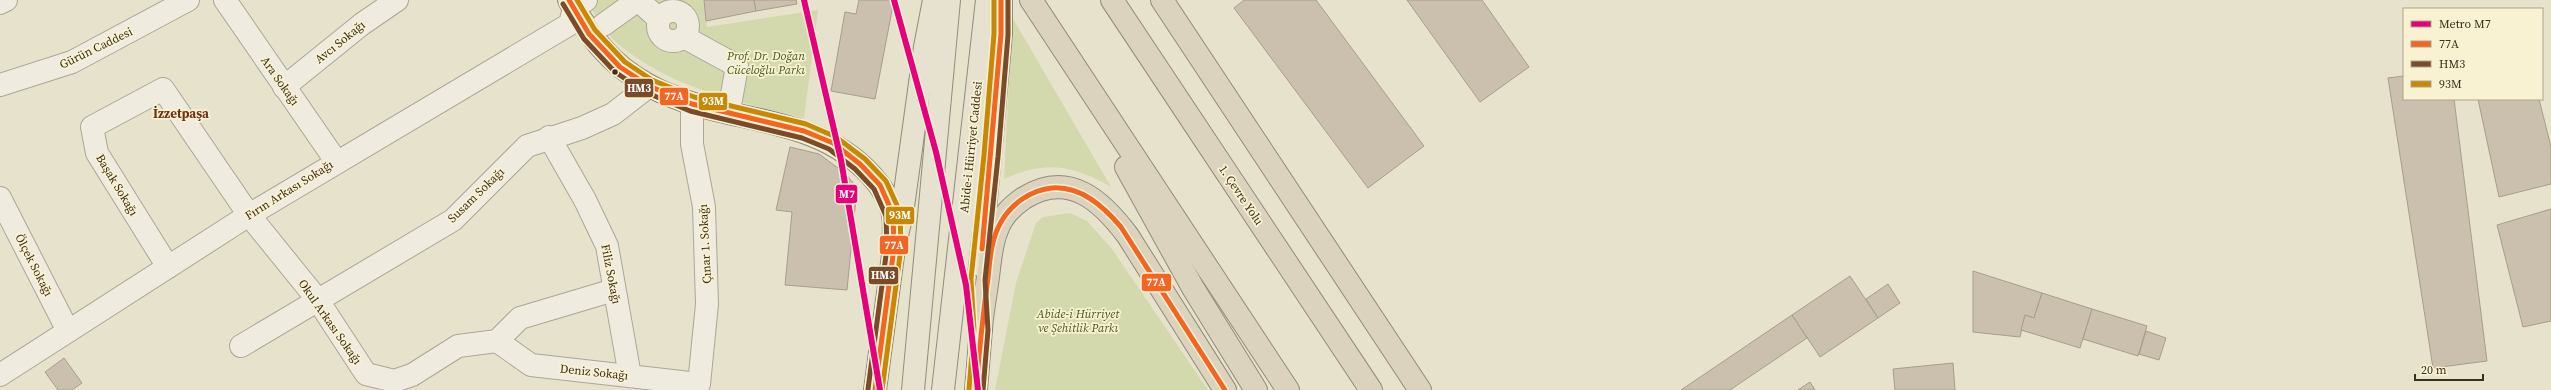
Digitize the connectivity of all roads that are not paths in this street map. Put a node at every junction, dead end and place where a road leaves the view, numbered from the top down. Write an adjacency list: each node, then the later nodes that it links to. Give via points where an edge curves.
1 (6, 0): 11 (street)
2 (225, 0): 17 (street, Ara Sokağı)
3 (397, 0): 17 (street, Avcı Sokağı, via 362,24)
4 (934, 0): 26 (main road, via 902,214)
5 (949, 0): 38 (main road)
6 (987, 0): 39 (main road, Abide-i Hürriyet Caddesi)
7 (1001, 0): 30 (main road, via 1001,34 991,156 978,280)
8 (1031, 0): 19 (highway)
9 (1112, 0): 44 (highway, 1. Çevre Yolu)
10 (1162, 0): 45 (highway)
11 (0, 2)
12 (181, 2): 15 (street, Gürün Caddesi, via 72,62)
13 (576, 3): 16 (main road, via 589,34 620,67); 23 (street, Fırın Arkası Sokağı, via 570,24)
14 (603, 25): 20 (street, via 638,0 659,19 665,13 674,10 682,13 687,20 688,29 684,37 737,66)
15 (0, 85)
16 (649, 86): 21 (main road); 22 (street, Susam Sokağı, via 613,114 582,128)
17 (284, 87): 23 (street, Ara Sokağı)
18 (163, 89): 25 (street, Okul Arkası Sokağı); 27 (street, Başak Sokağı, via 92,127 97,153)
19 (1090, 90): 42 (highway, via 1156,222); 43 (highway)
20 (731, 100)
21 (692, 104): 26 (main road, via 804,131 833,143 860,164 880,185 893,214); 36 (street, Çınar 1. Sokağı, via 692,144 704,207 707,304)
22 (549, 137): 28 (street, Filiz Sokağı, via 585,200 607,246); 29 (street, Susam Sokağı, via 527,146 453,220)
23 (336, 161): 25 (street, Fırın Arkası Sokağı)
24 (0, 198): 31 (street, Ölçek Sokağı)
25 (248, 215): 27 (street, Fırın Arkası Sokağı); 29 (street, Okul Arkası Sokağı)
26 (894, 248): 37 (main road)
27 (168, 267): 31 (street, Fırın Arkası Sokağı)
28 (614, 290): 32 (street, via 520,318); 35 (street, Filiz Sokağı)
29 (317, 299): 32 (street, Okul Arkası Sokağı, via 366,374 394,381 412,375 458,346); 33 (street, Susam Sokağı)
30 (981, 329): 40 (main road); 41 (highway, via 991,249 997,229 1006,214 1034,192 1051,187 1070,188 1088,195 1111,214 1128,236)
31 (68, 331): 34 (street, Fırın Arkası Sokağı)
32 (497, 341): 35 (street, Deniz Sokağı, via 531,365)
33 (241, 346)
34 (0, 375)
35 (630, 376): 36 (street, Deniz Sokağı)
36 (699, 384)
37 (875, 390)
38 (913, 390)
39 (943, 390)
40 (976, 390)
41 (1224, 390)
42 (1256, 390)
43 (1288, 390)
44 (1371, 390)
45 (1420, 390)

